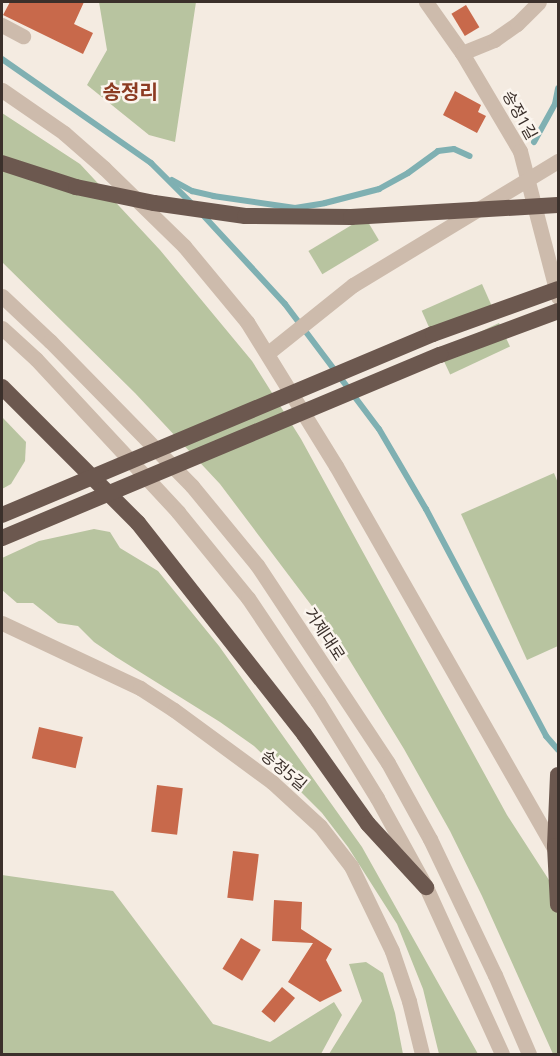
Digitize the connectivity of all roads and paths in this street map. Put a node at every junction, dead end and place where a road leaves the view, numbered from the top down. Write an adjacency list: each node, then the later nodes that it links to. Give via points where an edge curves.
1 (426, 2): 5 (street, 송정1길)
2 (539, 2): 5 (street, via 494,40)
3 (2, 25): 4 (street)
4 (23, 36)
5 (462, 53): 9 (street, 송정1길, via 520,151)
6 (2, 90): 16 (street, via 72,140 184,246)
7 (558, 161): 9 (street)
8 (2, 163): 10 (highway, bridge, via 76,187 245,216 351,217)
9 (527, 180): 13 (street, 송정1길); 16 (street, via 353,285)
10 (558, 205)
11 (558, 289): 18 (highway, bridge, via 433,334)
12 (2, 296): 27 (street, 거제대로, via 192,486 258,565 388,764 430,838)
13 (558, 297)
14 (558, 311): 19 (highway, bridge, via 440,355)
15 (2, 328): 23 (street, via 36,359 178,512 248,598 366,780)
16 (268, 353): 22 (street)
17 (2, 387): 23 (highway, via 138,523 298,725 368,824)
18 (2, 515)
19 (2, 538)
20 (2, 623): 25 (street, 송정5길, via 140,688 254,768 320,826 351,866 392,951)
21 (558, 775): 24 (highway, bridge)
22 (558, 856)
23 (426, 887): 26 (street)
24 (558, 905)
25 (422, 1054)
26 (502, 1054)
27 (529, 1054)

